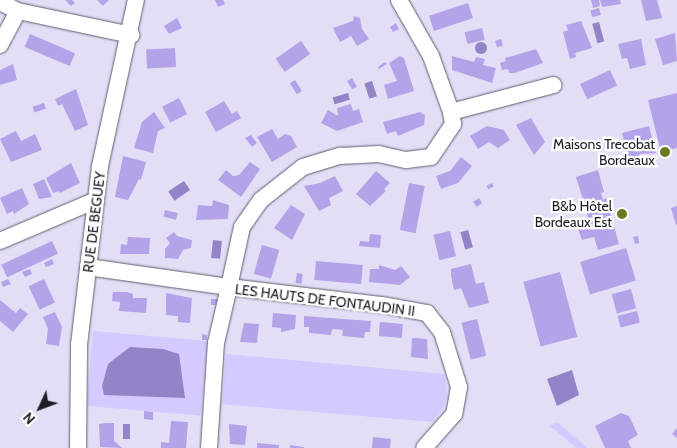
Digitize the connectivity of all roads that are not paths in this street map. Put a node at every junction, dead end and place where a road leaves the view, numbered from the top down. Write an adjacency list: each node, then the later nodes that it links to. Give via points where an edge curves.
1 (136, 0): 5 (street, RUE DE BEGUEY)
2 (399, 0): 8 (street, via 431,56)
3 (0, 2): 4 (street)
4 (18, 11): 5 (street); 6 (street)
5 (131, 35): 9 (street, RUE DE BEGUEY, via 100,166)
6 (0, 46)
7 (554, 85): 8 (street)
8 (451, 112): 12 (street, via 453,124 431,157 406,160 379,154 340,156 303,167 261,200 242,227)
9 (96, 200): 10 (street); 11 (street, RUE DE BEGUEY)
10 (0, 241)
11 (88, 267): 12 (street); 13 (street, RUE DE BEGUEY, via 79,345)
12 (229, 287): 14 (street, LES HAUTS DE FONTAUDIN II, via 216,343); 15 (street, LES HAUTS DE FONTAUDIN II, via 427,313 442,332 459,387 454,414)
13 (78, 448)
14 (209, 448)
15 (424, 448)

